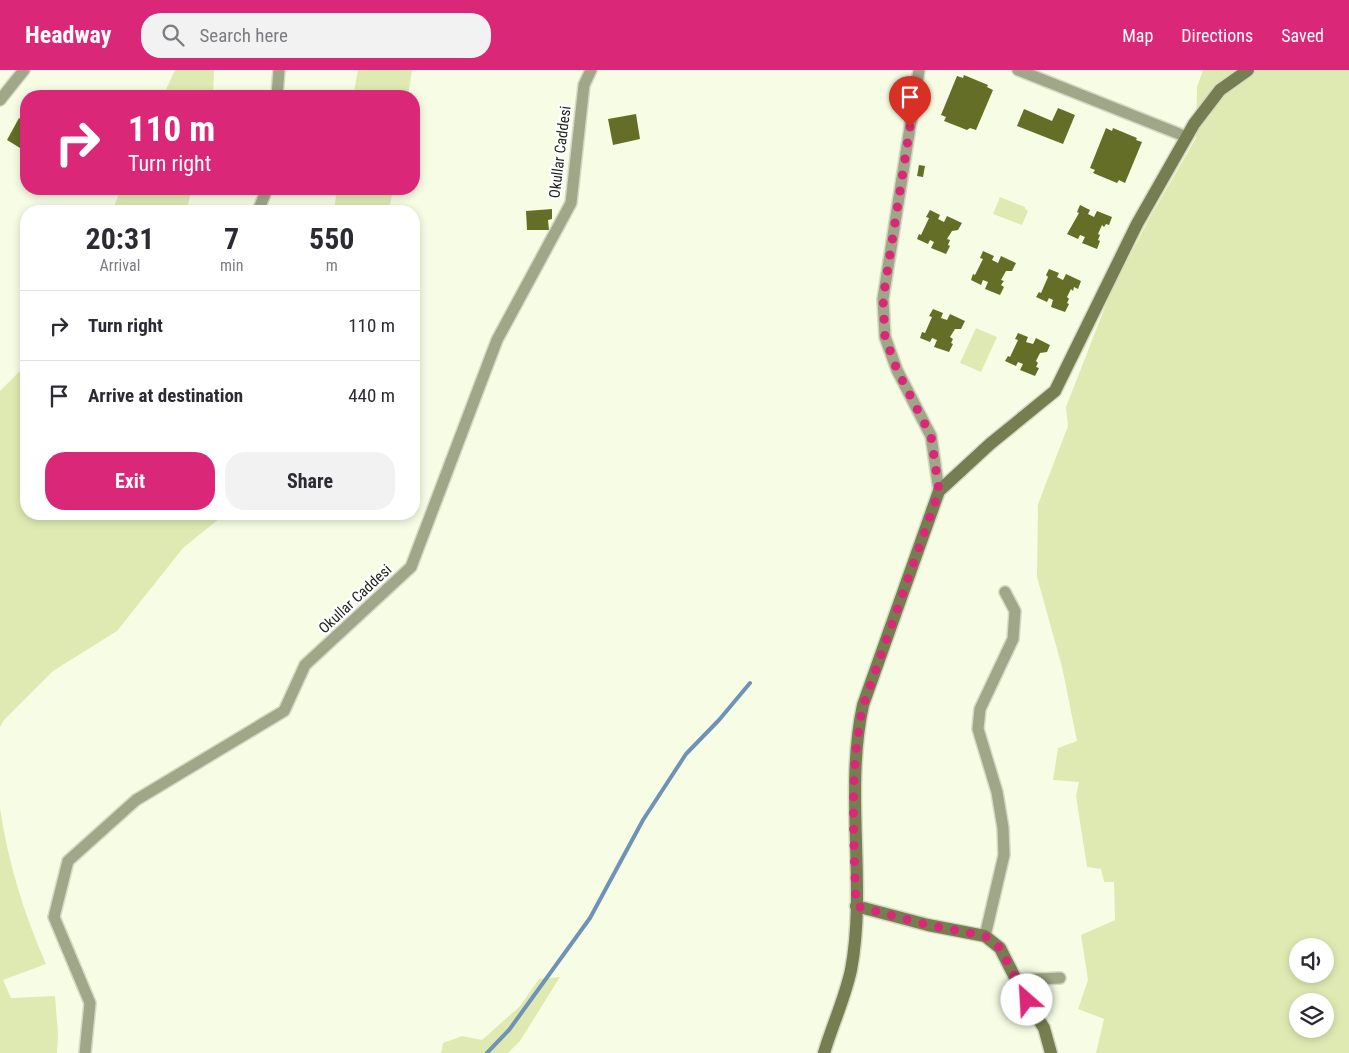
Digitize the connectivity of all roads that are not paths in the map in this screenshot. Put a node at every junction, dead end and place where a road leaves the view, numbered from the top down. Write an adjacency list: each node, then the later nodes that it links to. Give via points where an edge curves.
1 (24, 70): 8 (street)
2 (279, 70): 7 (street)
3 (591, 70): 16 (street, Okullar Caddesi, via 584,85 571,203 497,340 411,567 305,665 284,711 136,800 68,861 54,917 90,1003)
4 (919, 70): 10 (street, via 883,299 885,337 897,370 931,436)
5 (1018, 70): 9 (street)
6 (1248, 70): 9 (street, via 1220,90)
7 (278, 90)
8 (0, 100)
9 (1187, 137): 10 (street, via 1137,224 1055,391)
10 (939, 491): 12 (street, via 863,706 857,734)
11 (1005, 592): 13 (street, via 1015,611 1014,639 980,709 978,729 997,792 1004,855)
12 (856, 906): 13 (street); 17 (street, via 851,970)
13 (985, 936): 15 (street, via 1000,948)
14 (1060, 978): 15 (street)
15 (1017, 980): 18 (street, via 1044,1028)
16 (85, 1053)
17 (824, 1053)
18 (1051, 1053)

